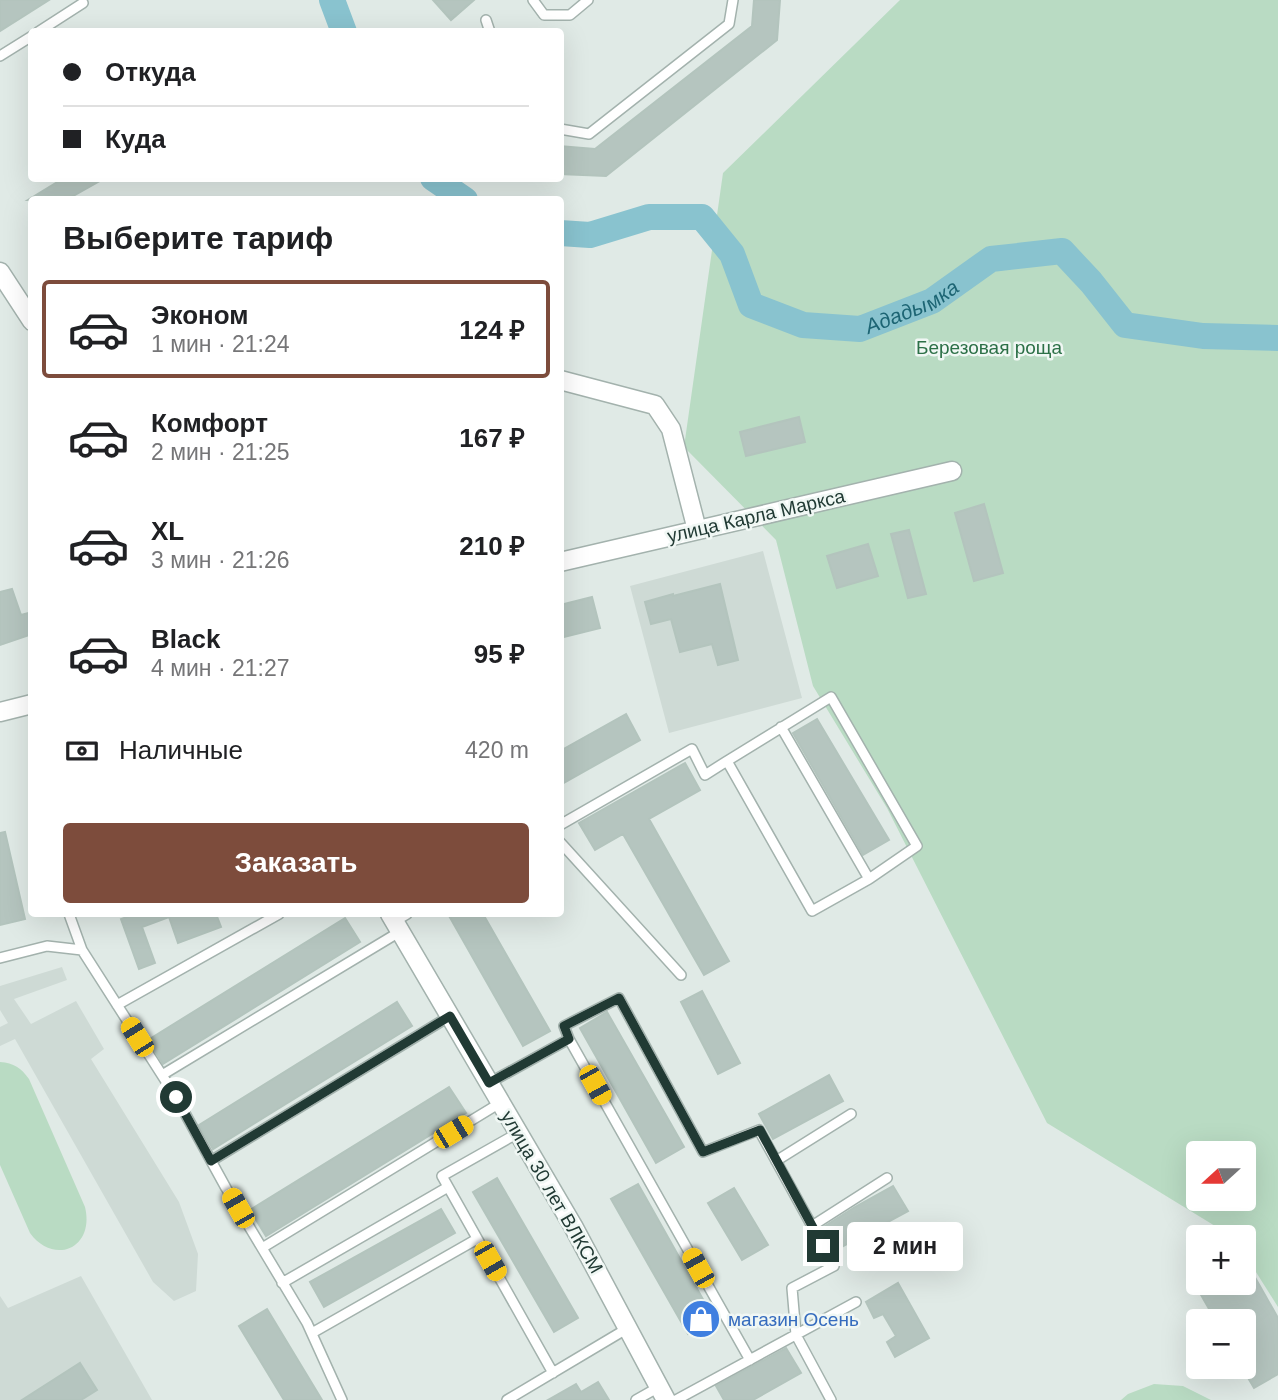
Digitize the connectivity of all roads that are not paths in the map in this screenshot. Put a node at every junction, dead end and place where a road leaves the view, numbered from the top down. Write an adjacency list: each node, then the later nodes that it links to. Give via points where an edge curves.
1 (533, 0): 2 (lane, via 544,15 570,15)
2 (588, 0)
3 (733, 0): 10 (lane, via 729,24 589,134)
4 (83, 4): 6 (lane)
5 (486, 20): 7 (lane)
6 (44, 28)
7 (489, 28)
8 (28, 38): 9 (lane)
9 (0, 56)
10 (564, 130)
11 (0, 272): 12 (street)
12 (28, 315)
13 (564, 381): 15 (street, via 655,405 671,429)
14 (952, 471): 15 (street, улица Карла Маркса)
15 (697, 530): 16 (street, улица Карла Маркса)
16 (564, 561)
17 (28, 705): 18 (street)
18 (0, 712)
19 (781, 727): 20 (lane); 23 (lane); 23 (lane, via 831,696 845,719 917,846)
20 (727, 761): 21 (lane, via 705,775 692,749); 23 (lane, via 812,911)
21 (564, 823)
22 (564, 846): 29 (lane)
23 (869, 879)
24 (70, 917): 27 (lane)
25 (274, 917): 30 (lane)
26 (398, 920): 31 (street, улица 30 лет ВЛКСМ); 33 (lane)
27 (82, 950): 28 (lane, via 47,946); 30 (lane)
28 (0, 958)
29 (681, 975)
30 (117, 1005): 33 (lane)
31 (450, 1016): 34 (street, улица 30 лет ВЛКСМ); 38 (lane)
32 (569, 1039): 34 (lane); 39 (lane, via 564,1026 619,998 703,1152 760,1130); 50 (lane)
33 (162, 1075): 38 (lane)
34 (489, 1083): 35 (street, улица 30 лет ВЛКСМ)
35 (500, 1103): 37 (street, улица 30 лет ВЛКСМ); 44 (lane)
36 (851, 1114): 39 (lane)
37 (518, 1133): 41 (lane, via 442,1176); 47 (street, улица 30 лет ВЛКСМ)
38 (211, 1161): 44 (lane)
39 (776, 1161): 42 (lane)
40 (887, 1178): 42 (lane)
41 (448, 1187): 43 (lane); 45 (lane)
42 (812, 1226): 49 (lane, via 834,1266 792,1288)
43 (477, 1239): 48 (lane); 51 (lane)
44 (262, 1248): 45 (lane)
45 (282, 1283): 48 (lane)
46 (856, 1302): 49 (lane)
47 (628, 1328): 51 (lane); 52 (street, улица 30 лет ВЛКСМ)
48 (312, 1333): 53 (lane)
49 (796, 1335): 50 (lane); 57 (lane)
50 (750, 1360): 56 (lane)
51 (552, 1373): 54 (lane)
52 (663, 1393): 55 (lane)
53 (342, 1400)
54 (507, 1400)
55 (636, 1400)
56 (676, 1400)
57 (831, 1400)

